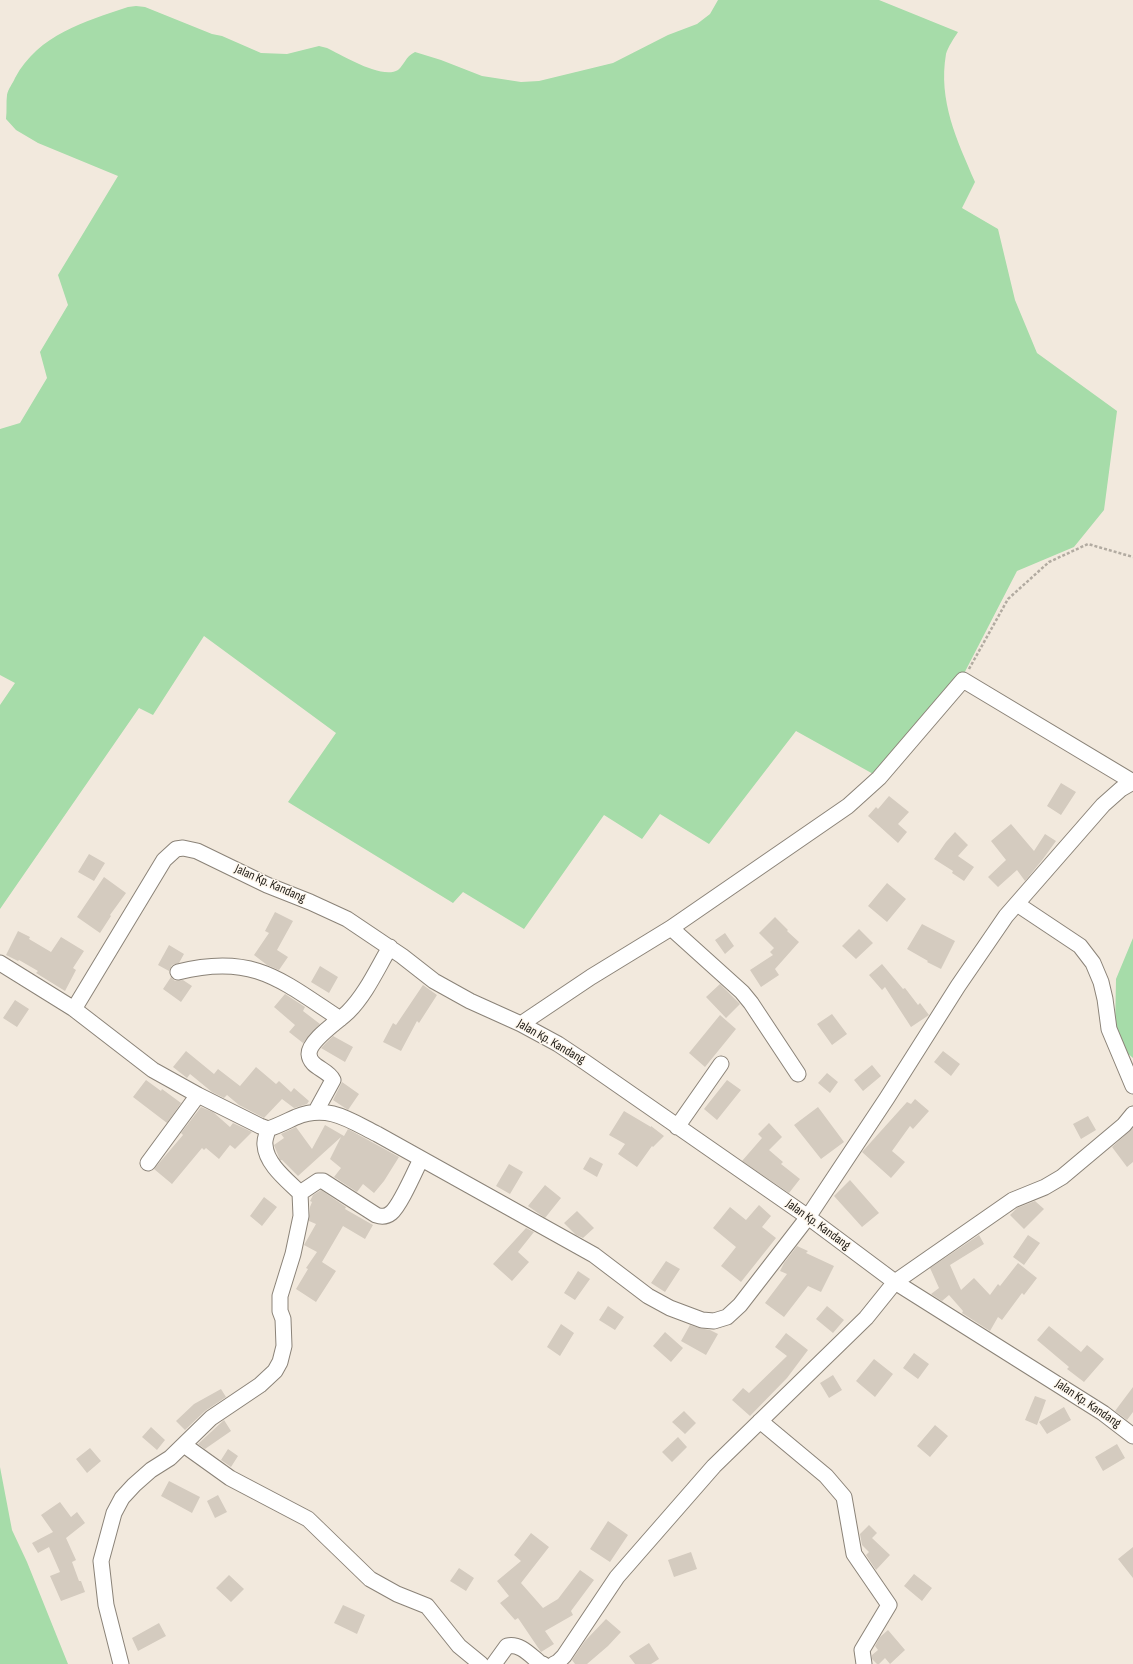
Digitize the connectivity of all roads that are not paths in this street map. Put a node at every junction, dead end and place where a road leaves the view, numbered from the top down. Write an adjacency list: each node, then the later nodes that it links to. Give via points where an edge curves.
1 (1133, 782): 2 (street, via 1103,805); 3 (street, via 963,680 879,778 862,794 780,854)
2 (1017, 904): 12 (street, via 1080,946 1093,963 1101,982 1109,1030); 21 (street, via 970,968)
3 (670, 928): 9 (street); 11 (street, via 742,992)
4 (390, 947): 7 (street, Jalan Kp. Kandang, via 331,911 267,885 201,853 190,849 176,849 164,860); 8 (street, via 363,992); 9 (street, Jalan Kp. Kandang, via 434,981)
5 (0, 963): 7 (street)
6 (178, 972): 8 (street, via 197,967 225,965 257,970 278,978)
7 (74, 1009): 13 (street, via 153,1070)
8 (340, 1019): 14 (street, via 310,1049 312,1063 333,1080)
9 (521, 1024): 16 (street, Jalan Kp. Kandang, via 558,1044)
10 (721, 1064): 16 (street)
11 (798, 1074)
12 (1133, 1086)
13 (198, 1095): 17 (street); 19 (street)
14 (316, 1111): 17 (street); 18 (street, via 343,1117)
15 (1133, 1114): 22 (street, via 1124,1125 1062,1177 1013,1200)
16 (677, 1127): 21 (street, Jalan Kp. Kandang)
17 (268, 1129): 20 (street, via 264,1144 266,1152 276,1168)
18 (421, 1159): 20 (street, via 395,1209 387,1216 376,1215 321,1180); 21 (street, via 594,1255 648,1296 670,1308 702,1320 714,1321 727,1317)
19 (148, 1163)
20 (300, 1193): 25 (street, via 301,1216 280,1296 284,1346 280,1362 268,1379 211,1418)
21 (808, 1217): 22 (street, Jalan Kp. Kandang)
22 (895, 1282): 23 (street, via 866,1318); 24 (street, Jalan Kp. Kandang, via 1103,1413)
23 (760, 1421): 30 (street, via 714,1466 632,1559 564,1656); 31 (street, via 826,1476 844,1497 854,1554 889,1605 862,1650)
24 (1133, 1436)
25 (184, 1445): 26 (street, via 134,1485 122,1498 111,1521 101,1561 106,1605); 27 (street, via 230,1478 308,1519 370,1579 427,1606 459,1646)
26 (120, 1664)
27 (480, 1664)
28 (494, 1664): 29 (street, via 507,1646 513,1644)
29 (543, 1664)
30 (554, 1664)
31 (864, 1664)

